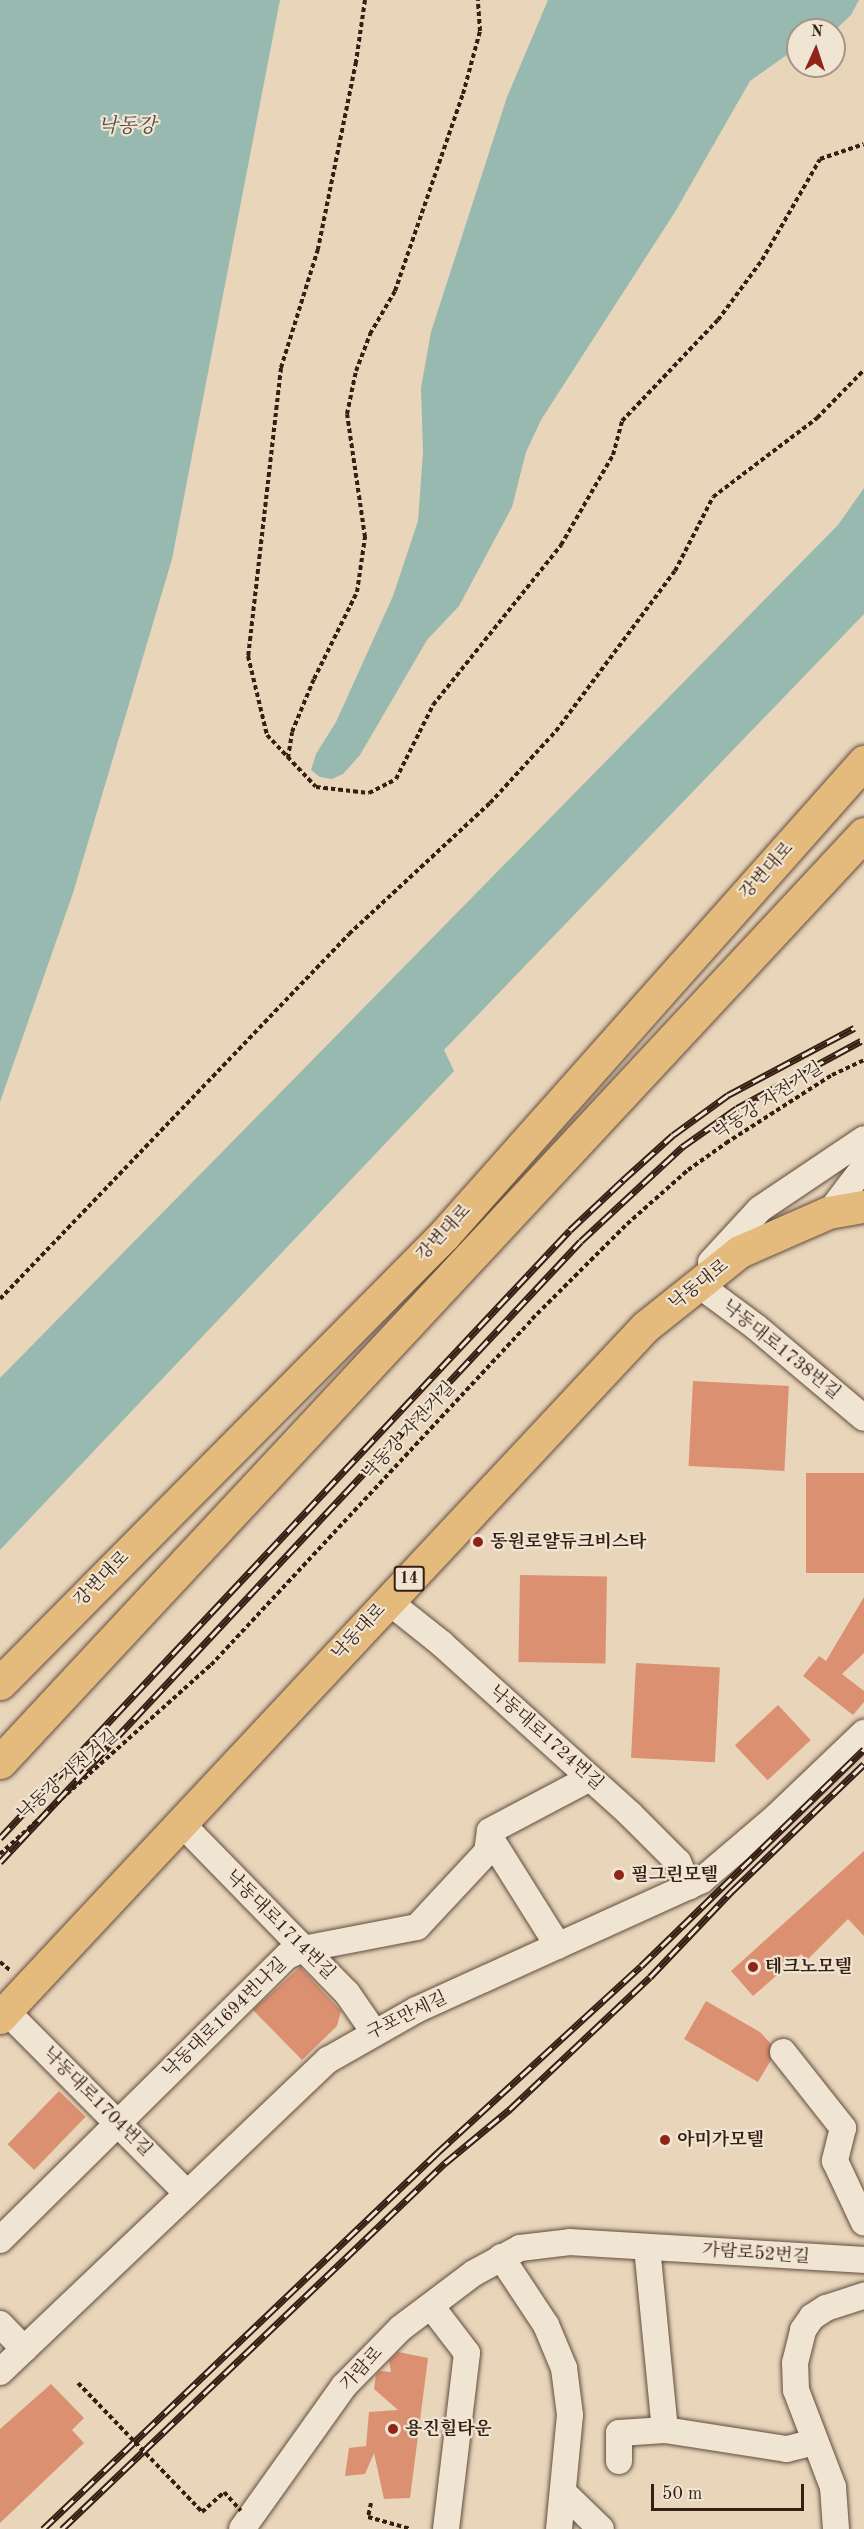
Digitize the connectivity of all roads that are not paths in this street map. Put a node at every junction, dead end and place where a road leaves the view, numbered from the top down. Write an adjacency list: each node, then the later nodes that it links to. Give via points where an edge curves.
1 (864, 762): 11 (highway, 강변대로, via 444,1235)
2 (864, 834): 13 (highway, 강변대로)
3 (864, 1139): 8 (street, via 760,1209)
4 (864, 1167): 6 (street)
5 (864, 1207): 6 (main road, 낙동대로 / 14)
6 (828, 1213): 7 (main road, 낙동대로 / 14, via 740,1252)
7 (698, 1284): 8 (main road, 낙동대로 / 14); 9 (street, 낙동대로1738번길)
8 (674, 1304): 10 (main road, 낙동대로 / 14, via 646,1327)
9 (864, 1418)
10 (388, 1601): 14 (street, 낙동대로1724번길, via 442,1644); 15 (main road, 낙동대로 / 14)
11 (0, 1683)
12 (864, 1733): 17 (street, 구포만세길, via 720,1867)
13 (0, 1762)
14 (590, 1778): 16 (street, 낙동대로1694번나길, via 490,1831); 17 (street, 낙동대로1724번길, via 678,1862)
15 (181, 1823): 19 (street, 낙동대로1714번길); 20 (main road, 낙동대로 / 14)
16 (491, 1839): 18 (street); 19 (street, 낙동대로1694번나길, via 488,1852 417,1927)
17 (689, 1887): 18 (street, 구포만세길)
18 (558, 1946): 21 (street, 구포만세길)
19 (303, 1949): 21 (street, 낙동대로1714번길, via 348,1993); 23 (street, 낙동대로1694번나길, via 287,1956)
20 (3, 2014): 23 (street, 낙동대로1704번길)
21 (374, 2032): 24 (street, 구포만세길, via 328,2060)
22 (783, 2052): 25 (street, via 843,2128 835,2161)
23 (118, 2123): 24 (street, 낙동대로1704번길); 26 (street, 낙동대로1694번나길)
24 (187, 2193): 33 (street, 구포만세길)
25 (864, 2223)
26 (0, 2240)
27 (647, 2247): 28 (street, 가람로52번길, via 562,2242); 29 (street, 가람로52번길); 35 (street)
28 (511, 2252): 31 (street, 가람로); 38 (street, via 564,2367 570,2415)
29 (864, 2260)
30 (864, 2296): 36 (street, via 826,2308 802,2330 794,2380)
31 (431, 2306): 39 (street, 가람로, via 401,2328 344,2386); 40 (street, via 466,2353)
32 (0, 2324): 33 (street)
33 (24, 2349): 34 (street, 구포만세길)
34 (0, 2372)
35 (665, 2430): 36 (street, via 768,2448 787,2449); 37 (street, via 620,2433)
36 (815, 2442): 43 (street, via 833,2487)
37 (619, 2461)
38 (564, 2494): 41 (street); 42 (street)
39 (244, 2524)
40 (446, 2529)
41 (559, 2529)
42 (601, 2529)
43 (836, 2529)

